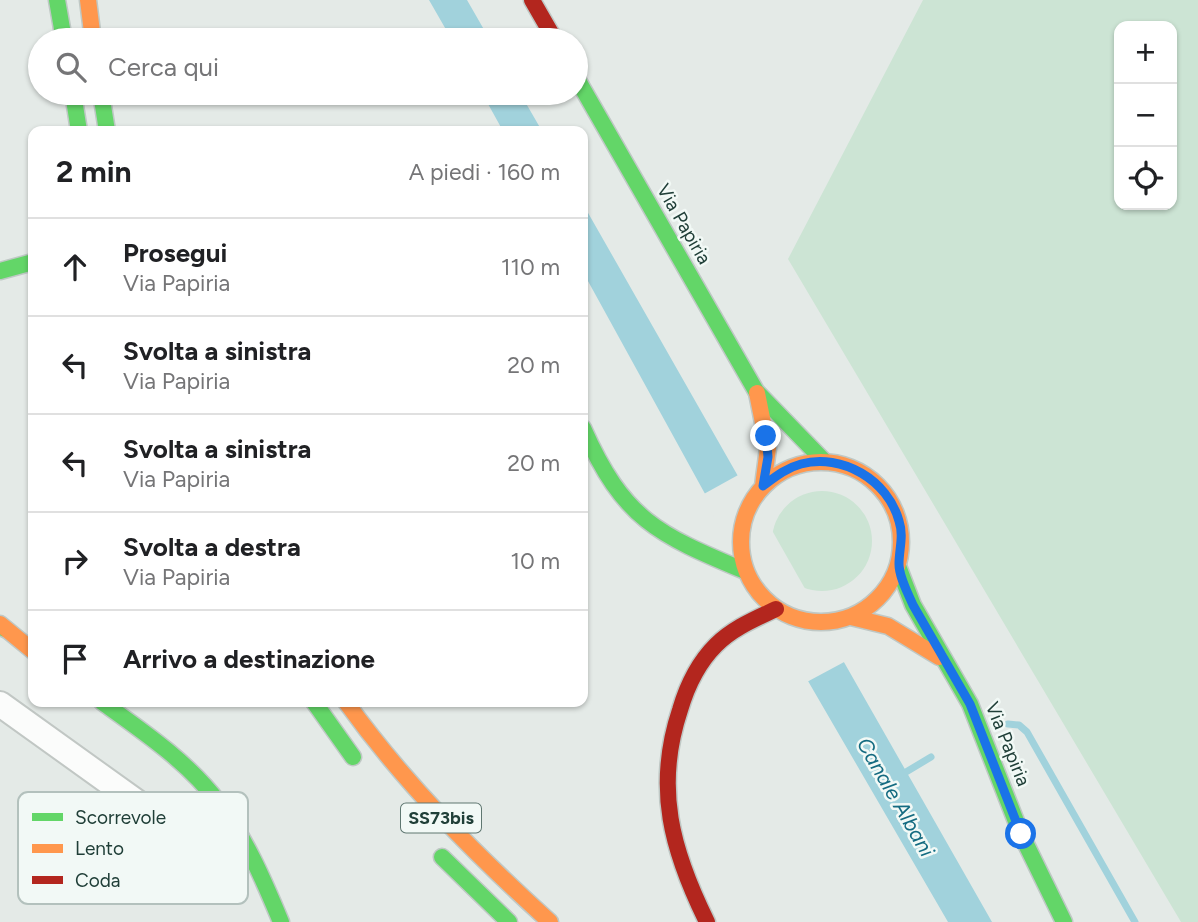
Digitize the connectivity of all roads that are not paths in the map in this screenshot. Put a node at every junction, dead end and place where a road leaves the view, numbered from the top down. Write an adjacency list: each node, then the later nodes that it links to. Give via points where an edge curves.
1 (57, 0): 4 (main road)
2 (88, 0): 5 (main road)
3 (532, 0): 6 (main road)
4 (62, 28)
5 (92, 28)
6 (548, 28)
7 (588, 98): 14 (main road, Via Papiria)
8 (75, 105): 10 (main road)
9 (103, 105): 11 (main road)
10 (78, 126)
11 (106, 126)
12 (28, 263): 13 (main road)
13 (0, 271)
14 (756, 391): 16 (main road, Via Papiria); 17 (main road, Via Papiria, via 768,448)
15 (588, 439): 20 (main road, via 621,494)
16 (824, 461): 17 (main road, Via Papiria, via 781,472); 22 (main road, Via Papiria, via 846,465 870,478 888,497 900,521)
17 (763, 486): 18 (main road, Via Papiria)
18 (742, 524): 19 (main road); 23 (main road, Via Papiria)
19 (725, 530)
20 (659, 532): 21 (main road); 23 (main road)
21 (706, 534)
22 (898, 566): 25 (main road, Via Papiria, via 885,592); 28 (main road, Via Papiria, via 913,605)
23 (745, 571): 24 (main road, Via Papiria, via 758,593)
24 (776, 610): 25 (main road, Via Papiria, via 798,620 822,623); 41 (main road, via 732,632 711,650 687,691 672,731 666,767 670,825 691,890)
25 (851, 617): 28 (main road, Via Papiria, via 894,628)
26 (2, 627): 27 (main road)
27 (28, 647)
28 (944, 660): 42 (main road, Via Papiria, via 970,704 1021,834)
29 (0, 704): 34 (street)
30 (109, 707): 35 (main road, via 166,749)
31 (318, 707): 33 (main road)
32 (350, 707): 40 (main road, SS73bis, via 444,821)
33 (362, 768)
34 (123, 792)
35 (207, 792)
36 (433, 848): 39 (main road, SS73bis)
37 (248, 852): 38 (main road)
38 (281, 922)
39 (509, 922)
40 (550, 922)
41 (707, 922)
42 (1064, 922)

